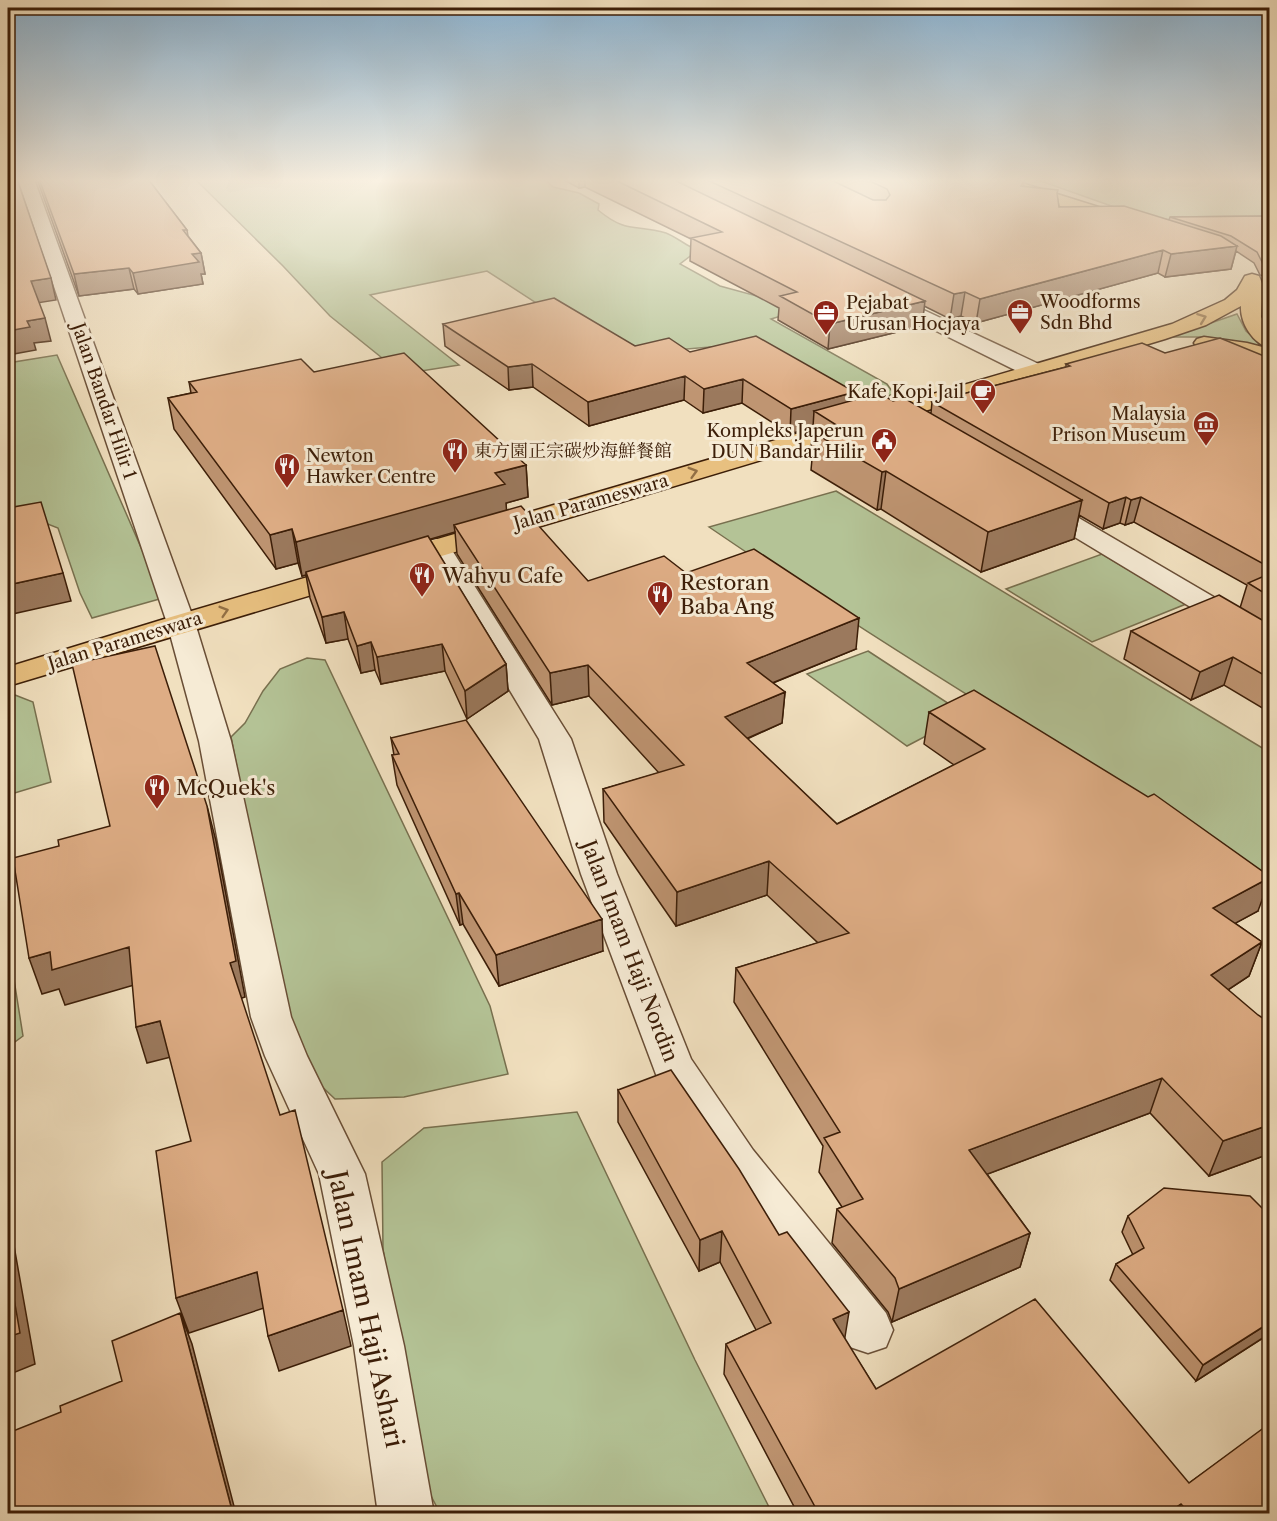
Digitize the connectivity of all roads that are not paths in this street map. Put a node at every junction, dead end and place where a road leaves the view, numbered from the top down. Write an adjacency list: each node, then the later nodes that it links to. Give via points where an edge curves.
1 (50, 250): 12 (street, Jalan Bandar Hilir 1)
2 (1254, 282): 4 (main road, via 1250,319); 5 (main road, one-way to 2, via 1225,309 1242,298)
3 (865, 288): 7 (street)
4 (1269, 342)
5 (1106, 350): 6 (main road, via 1201,343); 7 (main road, Jalan Parameswara)
6 (1269, 356)
7 (1035, 371): 8 (main road, Jalan Parameswara)
8 (888, 414): 9 (street); 11 (main road, Jalan Parameswara, one-way to 8)
9 (919, 433)
10 (1022, 495): 13 (street)
11 (437, 548): 12 (main road, Jalan Parameswara, one-way to 11); 15 (street, Jalan Imam Haji Nordin, via 555,739 599,874 672,1065 737,1163)
12 (181, 623): 14 (main road, Jalan Parameswara); 16 (street, Jalan Imam Haji Ashari, via 214,741 271,1017 342,1174 379,1346)
13 (1269, 643)
14 (8, 677)
15 (868, 1330)
16 (405, 1514)

